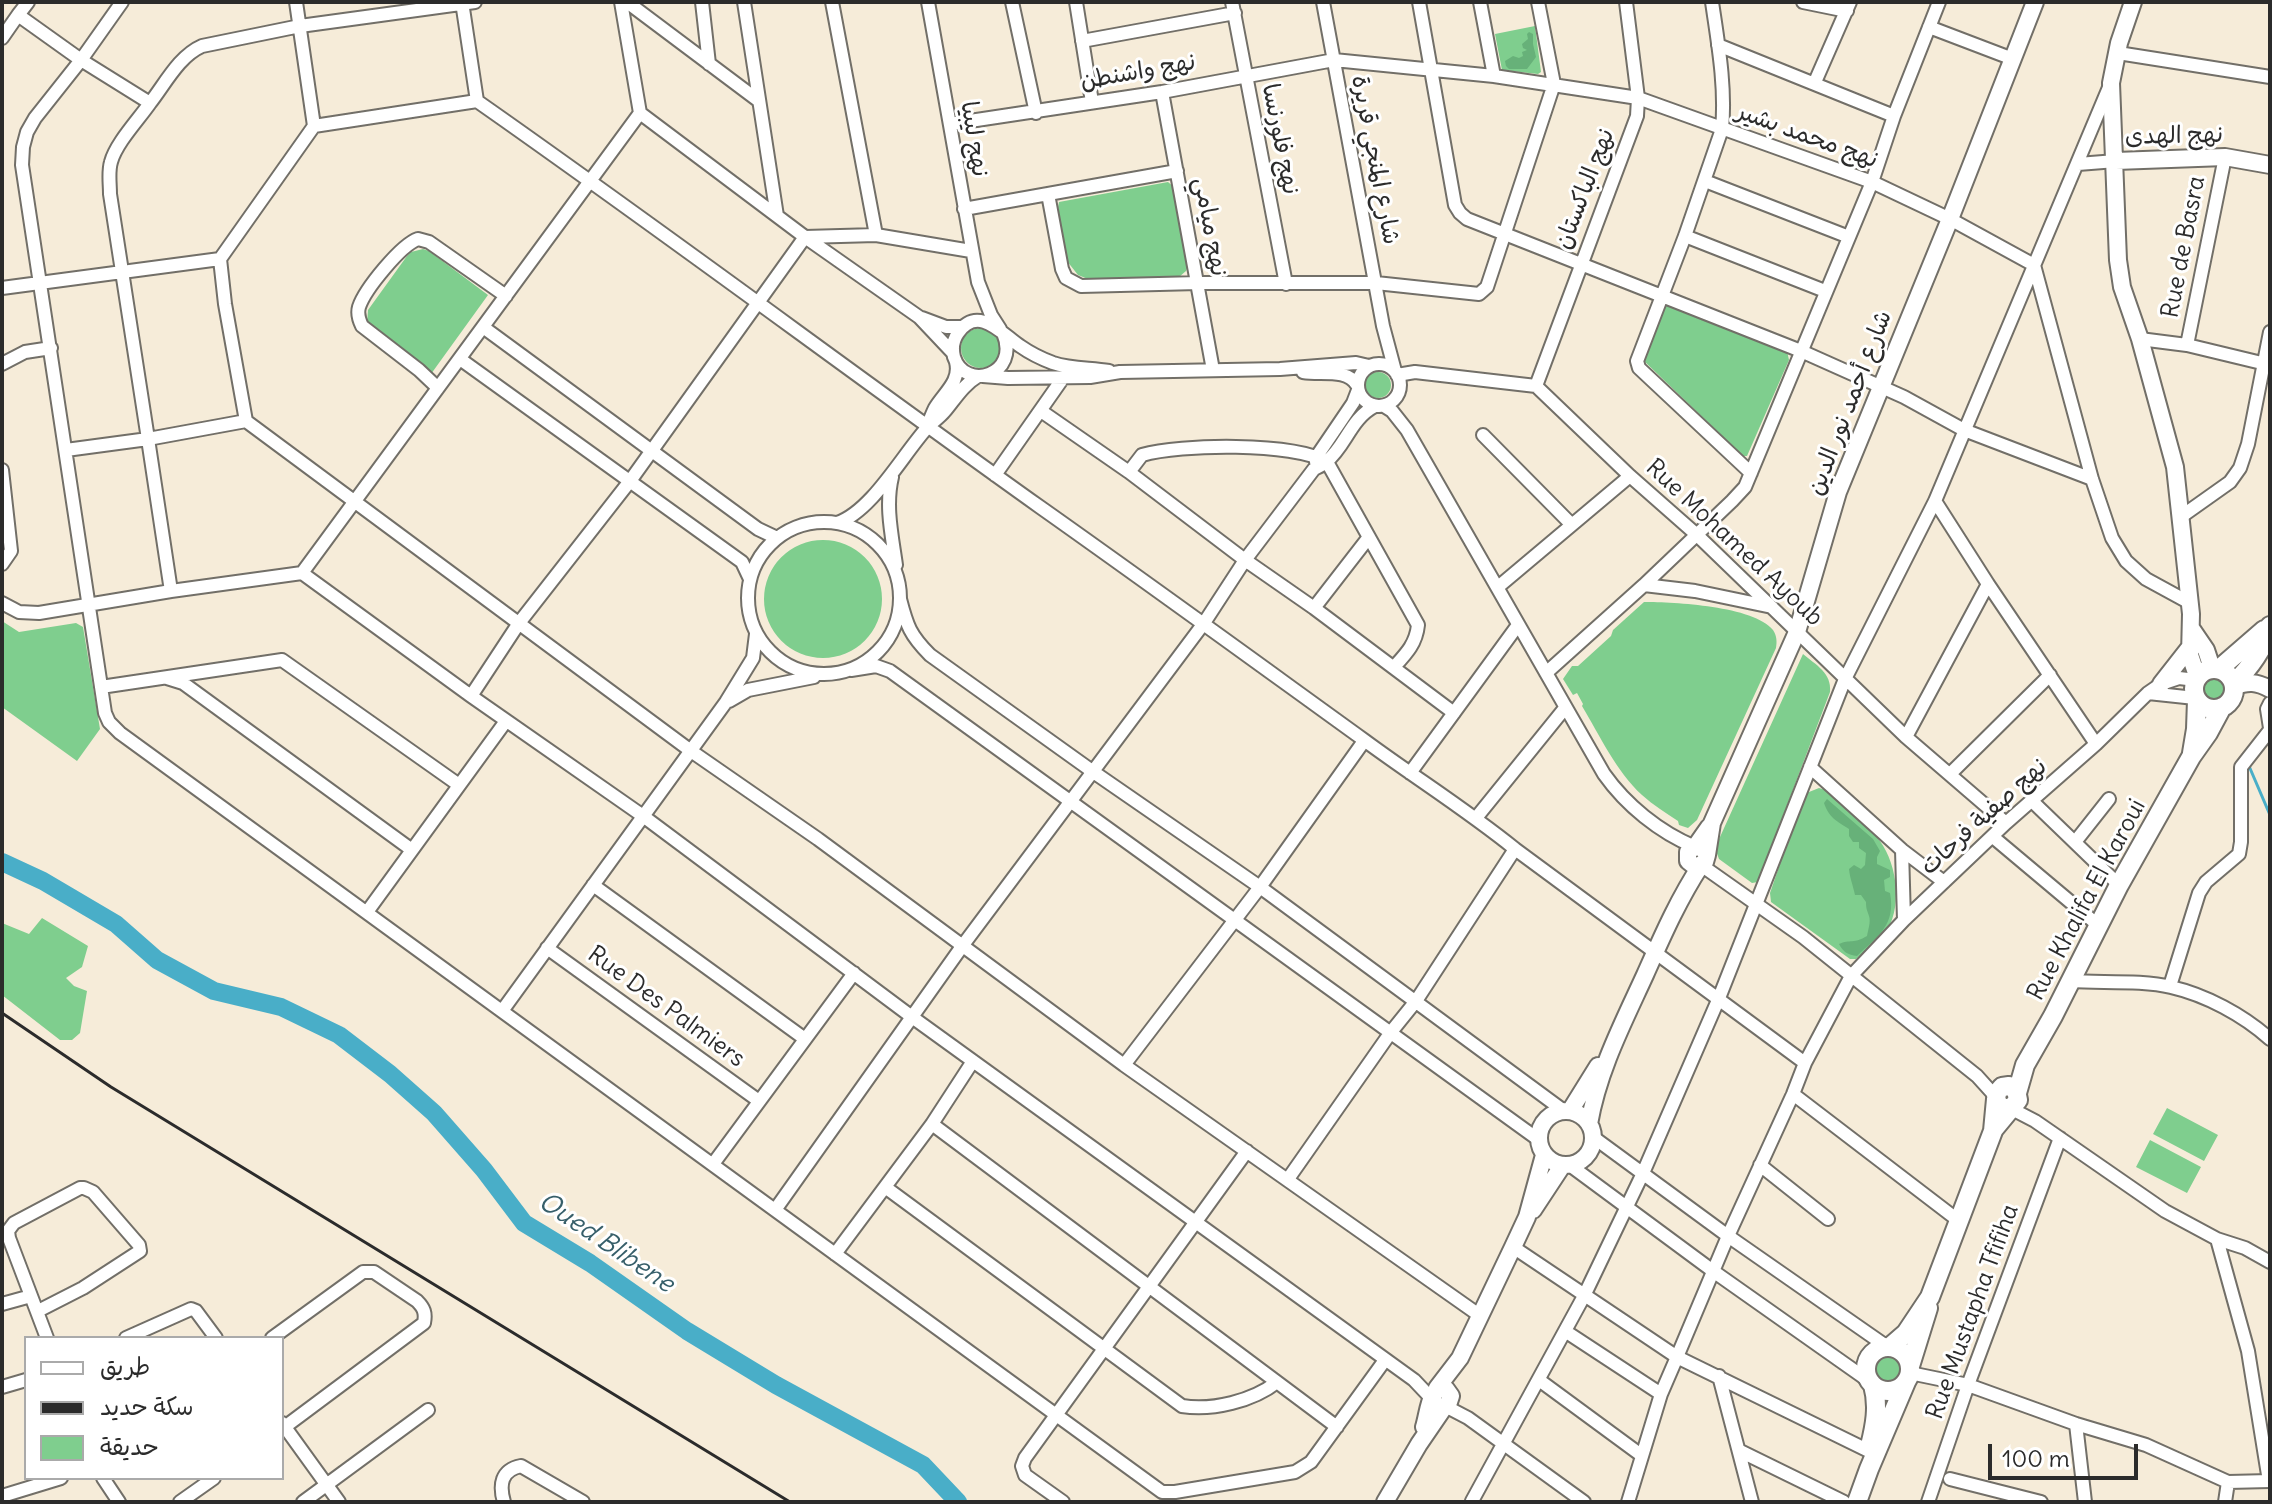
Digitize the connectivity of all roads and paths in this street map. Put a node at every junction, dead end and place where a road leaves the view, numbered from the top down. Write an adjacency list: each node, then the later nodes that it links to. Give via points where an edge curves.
1 (28, 2): 24 (street)
2 (122, 2): 32 (street)
3 (296, 2): 25 (street)
4 (624, 2): 34 (street); 48 (street)
5 (702, 2): 34 (street)
6 (744, 2): 45 (street)
7 (832, 2): 67 (street)
8 (928, 2): 51 (street, نهج ليبيا)
9 (1012, 2): 49 (street)
10 (1076, 2): 28 (street)
11 (1323, 2): 33 (street, شارع المنجي قريرة)
12 (1419, 2): 35 (street)
13 (1480, 2): 37 (street)
14 (1538, 2): 41 (street)
15 (1626, 2): 43 (street, نهج الباكستان)
16 (1712, 2): 29 (street)
17 (1803, 2): 22 (street)
18 (1939, 2): 26 (street)
19 (2035, 2): 31 (street, شارع أحمد نور الدين)
20 (2133, 2): 30 (street)
21 (466, 3): 25 (street); 44 (street)
22 (1848, 6): 39 (street)
23 (1233, 8): 28 (street); 36 (street, نهج فلورنسا)
24 (18, 15): 27 (street); 32 (street)
25 (300, 26): 47 (street, via 191,51); 52 (street)
26 (1929, 27): 31 (street); 50 (street)
27 (2, 38)
28 (1082, 41): 46 (street)
29 (1718, 45): 39 (street); 53 (street)
30 (2118, 53): 38 (street); 40 (street)
31 (2013, 59): 65 (street, شارع أحمد نور الدين)
32 (81, 60): 47 (street); 77 (street, via 35,118 23,147 23,182)
33 (1334, 60): 35 (street, نهج واشنطن); 36 (street, نهج واشنطن); 79 (street, شارع المنجي قريرة)
34 (709, 64): 45 (street)
35 (1431, 69): 37 (street, نهج محمد بشير); 66 (street, via 1455,205 1467,219)
36 (1245, 75): 42 (street, نهج واشنطن); 80 (street, نهج فلورنسا)
37 (1494, 76): 41 (street, نهج محمد بشير)
38 (2270, 77)
39 (1815, 82): 50 (street)
40 (2111, 83): 55 (street); 56 (street)
41 (1554, 84): 43 (street, نهج محمد بشير); 66 (street)
42 (1162, 92): 46 (street, نهج واشنطن); 58 (street, نهج ميامي)
43 (1638, 98): 53 (street, نهج محمد بشير); 73 (street, نهج الباكستان, via 1637,116)
44 (477, 101): 52 (street); 59 (street)
45 (759, 101): 64 (street)
46 (1092, 102): 49 (street, نهج واشنطن)
47 (150, 103): 75 (street, via 111,160 110,194)
48 (640, 113): 59 (street); 64 (street)
49 (1036, 113): 51 (street, نهج واشنطن)
50 (1894, 116): 61 (street)
51 (950, 124): 63 (street, نهج ليبيا)
52 (314, 126): 72 (street)
53 (1722, 129): 60 (street); 61 (street, نهج محمد بشير)
54 (2225, 157): 55 (street, نهج الهدى); 57 (street, نهج الهدى); 93 (street, Rue de Basra)
55 (2116, 161): 56 (street, نهج الهدى); 92 (street, via 2119,273)
56 (2078, 164): 74 (street)
57 (2270, 165)
58 (1177, 171): 62 (street); 78 (street, نهج ميامي)
59 (591, 181): 84 (street); 85 (street)
60 (1705, 181): 68 (street); 70 (street)
61 (1872, 182): 65 (street, نهج محمد بشير); 70 (street)
62 (1048, 194): 63 (street); 78 (street, via 1062,269 1073,283)
63 (964, 209): 71 (street, نهج ليبيا)
64 (777, 216): 69 (street)
65 (1950, 219): 74 (street, نهج محمد بشير); 108 (street, شارع أحمد نور الدين)
66 (1503, 232): 73 (street); 79 (street, via 1487,287 1479,294)
67 (876, 235): 69 (street); 71 (street)
68 (1685, 236): 82 (street); 83 (street)
69 (805, 237): 85 (street); 86 (street)
70 (1849, 237): 82 (street)
71 (971, 251): 76 (street, نهج ليبيا)
72 (220, 259): 75 (street); 114 (street)
73 (1580, 264): 83 (street); 107 (street, نهج الباكستان)
74 (2034, 265): 117 (street); 129 (street)
75 (122, 271): 77 (street); 119 (street)
76 (978, 282): 87 (street, نهج ليبيا, via 976,310); 90 (street, نهج ليبيا)
77 (40, 283): 81 (street); 94 (street)
78 (1198, 283): 80 (street); 102 (street, نهج ميامي)
79 (1376, 283): 80 (street); 88 (street, شارع المنجي قريرة)
80 (1286, 284)
81 (2, 288)
82 (1825, 291): 95 (street)
83 (1661, 295): 95 (street); 126 (street, via 1637,358 1639,368)
84 (506, 296): 89 (street); 109 (street, via 418,239 407,244 365,295 358,316 362,326)
85 (758, 305): 115 (street); 121 (street)
86 (919, 317): 87 (street, via 946,327); 96 (street)
87 (967, 325): 90 (street, via 986,322); 96 (street, via 955,338)
88 (1383, 326): 100 (street, شارع المنجي قريرة, via 1381,352); 104 (street, شارع المنجي قريرة)
89 (483, 327): 97 (street); 121 (street)
90 (1002, 331): 103 (street, via 1051,363); 105 (street, via 1005,360)
91 (2270, 332): 99 (street)
92 (2140, 339): 93 (street); 133 (street, via 2171,446)
93 (2187, 345): 99 (street)
94 (51, 348): 98 (street, via 25,352); 120 (street)
95 (1801, 351): 108 (street); 126 (street)
96 (955, 357): 105 (street, via 969,374); 115 (street, via 956,378)
97 (460, 359): 109 (street); 130 (street)
98 (2, 364)
99 (2266, 364): 133 (street, via 2240,468 2230,482)
100 (1372, 365): 101 (street); 104 (street, via 1386,365); 110 (street, via 1361,374)
101 (1280, 369): 102 (street); 110 (street, via 1345,375 1353,377)
102 (1213, 370): 103 (street)
103 (1120, 372): 106 (street)
104 (1396, 373): 107 (street); 111 (street)
105 (980, 376): 106 (street); 115 (street, via 969,381)
106 (1063, 378): 113 (street)
107 (1536, 386): 128 (street, Rue Mohamed Ayoub)
108 (1880, 387): 117 (street); 159 (street, شارع أحمد نور الدين, via 1838,492)
109 (438, 388): 131 (street)
110 (1358, 388): 112 (street, via 1364,401); 122 (street)
111 (1398, 394): 112 (street); 116 (street)
112 (1380, 406): 116 (street, via 1392,411); 122 (street, via 1357,419)
113 (1041, 411): 125 (street); 127 (street)
114 (246, 421): 119 (street); 131 (street)
115 (927, 427): 124 (street); 127 (street)
116 (1407, 430): 146 (street)
117 (1964, 430): 129 (street); 132 (street)
118 (1483, 435): 135 (street)
119 (148, 439): 120 (street); 147 (street)
120 (66, 450): 151 (street)
121 (652, 450): 130 (street); 138 (street)
122 (1319, 463): 125 (street, via 1258,448 1209,447 1142,455); 137 (street); 139 (street)
123 (2, 470): 140 (street, via 11,551)
124 (893, 472): 134 (street, via 859,512); 143 (street, via 888,508)
125 (1129, 472): 139 (street)
126 (1751, 473): 136 (street, via 1745,487)
127 (995, 475): 155 (street)
128 (1630, 476): 135 (street); 136 (street, Rue Mohamed Ayoub)
129 (2092, 479): 150 (street, via 2112,538 2126,561 2146,579)
130 (630, 481): 142 (street, via 742,562); 154 (street)
131 (355, 501): 141 (street); 154 (street)
132 (1935, 501): 144 (street); 168 (street)
133 (2182, 516): 150 (street)
134 (837, 523): 138 (street, via 805,524); 143 (street, via 854,528 882,549)
135 (1571, 524): 146 (street)
136 (1697, 535): 145 (street); 152 (street, Rue Mohamed Ayoub)
137 (1369, 537): 153 (street); 162 (street, via 1418,625 1411,647)
138 (777, 538): 142 (street)
139 (1245, 560): 153 (street); 155 (street)
140 (2, 564)
141 (302, 573): 147 (street); 174 (street)
142 (750, 579): 160 (street, via 747,598)
143 (898, 580): 148 (street)
144 (1988, 584): 166 (street); 181 (street)
145 (1644, 585): 152 (street); 164 (street)
146 (1498, 587): 156 (street)
147 (171, 591): 151 (street)
148 (900, 599): 163 (street, via 886,642); 187 (street, via 913,639 930,655)
149 (2, 603): 151 (street, via 19,612 39,613)
150 (2190, 603): 158 (street)
151 (88, 605): 170 (street)
152 (1772, 607): 159 (street, Rue Mohamed Ayoub)
153 (1314, 608): 162 (street)
154 (519, 623): 174 (street); 184 (street)
155 (1204, 623): 182 (street); 187 (street)
156 (1518, 625): 164 (street); 178 (street)
157 (2270, 626): 169 (main road); 173 (main road, Rue Khalifa El Karoui)
158 (2191, 628): 161 (street); 169 (street, via 2206,650)
159 (1797, 632): 168 (street, Rue Mohamed Ayoub); 202 (street, شارع أحمد نور الدين)
160 (756, 634): 165 (street, via 784,664); 175 (street, via 753,658)
161 (2190, 647): 169 (street, via 2191,662); 171 (street)
162 (1394, 667): 178 (street)
163 (851, 670): 165 (street); 192 (street, via 876,666 890,671)
164 (1546, 673): 177 (street)
165 (824, 675): 175 (street, via 748,690)
166 (2050, 675): 183 (street); 189 (street)
167 (164, 677): 170 (street); 190 (street, via 282,660); 200 (street, via 183,683)
168 (1845, 679): 181 (street, Rue Mohamed Ayoub); 186 (street)
169 (2203, 682): 171 (street); 171 (street, via 2179,678); 173 (main road, via 2226,672); 173 (main road, via 2208,708); 185 (main road, Rue Khalifa El Karoui)
170 (101, 687): 208 (street, via 109,722 120,733)
171 (2154, 688): 183 (street, نهج صفية فرحات)
172 (2270, 690): 173 (street)
173 (2231, 693): 185 (main road, Rue Khalifa El Karoui)
174 (471, 696): 179 (street)
175 (726, 702): 184 (street)
176 (2270, 703): 180 (street)
177 (1565, 708): 195 (street); 202 (street, via 1617,792)
178 (1454, 713): 188 (street)
179 (506, 721): 190 (street); 194 (street)
180 (2270, 729): 218 (street, via 2241,767 2239,854 2199,893)
181 (1906, 737): 189 (street, Rue Mohamed Ayoub)
182 (1364, 741): 188 (street); 206 (street)
183 (2096, 744): 193 (street, نهج صفية فرحات)
184 (691, 751): 194 (street); 212 (street)
185 (2191, 757): 205 (main road, Rue Khalifa El Karoui)
186 (1810, 767): 201 (street); 207 (street)
187 (1092, 771): 192 (street); 206 (street)
188 (1410, 773): 195 (street)
189 (1950, 774): 196 (street, Rue Mohamed Ayoub)
190 (459, 785): 200 (street)
191 (2109, 799): 198 (street)
192 (1071, 801): 209 (street); 212 (street)
193 (2033, 802): 196 (street, نهج صفية فرحات); 198 (street)
194 (643, 816): 204 (street); 215 (street)
195 (1476, 818): 199 (street)
196 (2006, 823): 197 (street, نهج صفية فرحات)
197 (1993, 837): 203 (street, نهج صفية فرحات); 211 (street)
198 (2075, 842): 205 (street)
199 (1515, 849): 214 (street); 220 (street)
200 (412, 850): 208 (street)
201 (1902, 850): 203 (street); 210 (street)
202 (1697, 857): 207 (street); 214 (street, شارع أحمد نور الدين)
203 (1944, 882): 210 (street, نهج صفية فرحات)
204 (593, 885): 213 (street); 224 (street)
205 (2119, 885): 211 (main road, Rue Khalifa El Karoui)
206 (1260, 887): 209 (street); 220 (street)
207 (1756, 903): 216 (street); 219 (street)
208 (367, 912): 221 (street)
209 (1233, 919): 223 (street); 229 (street)
210 (1904, 920): 216 (street, نهج صفية فرحات)
211 (2099, 926): 217 (main road, Rue Khalifa El Karoui)
212 (963, 945): 222 (street); 229 (street)
213 (547, 948): 221 (street); 232 (street, Rue Des Palmiers)
214 (1655, 953): 219 (street); 226 (street, شارع أحمد نور الدين)
215 (854, 973): 222 (street); 224 (street)
216 (1851, 976): 228 (street, نهج صفية فرحات); 231 (street)
217 (2071, 981): 218 (street); 231 (main road, Rue Khalifa El Karoui)
218 (2170, 986): 225 (street, via 2230,1012)
219 (1719, 998): 228 (street); 242 (street)
220 (1416, 1001): 223 (street); 233 (street)
221 (502, 1011): 239 (street)
222 (912, 1017): 227 (street); 246 (street)
223 (1391, 1032): 237 (street); 243 (street)
224 (805, 1039): 232 (street)
225 (2270, 1039)
226 (1614, 1041): 233 (street); 235 (street, via 1594,1096)
227 (973, 1061): 234 (street); 250 (street)
228 (1805, 1063): 230 (street, نهج صفية فرحات)
229 (1124, 1065): 238 (street)
230 (1793, 1094): 240 (street, نهج صفية فرحات); 249 (street)
231 (2007, 1097): 236 (street); 249 (main road, Rue Khalifa El Karoui)
232 (759, 1101): 239 (street)
233 (1567, 1111): 235 (street, via 1581,1115); 237 (street, via 1545,1120)
234 (932, 1124): 244 (street); 257 (street)
235 (1591, 1130): 241 (street, via 1589,1153); 242 (street)
236 (2060, 1138): 252 (street, via 2165,1211); 279 (street, Rue Mustapha Tfifiha)
237 (1541, 1148): 241 (street, via 1552,1162); 247 (street)
238 (1247, 1151): 243 (street); 250 (street)
239 (713, 1164): 246 (street)
240 (1760, 1165): 248 (street); 251 (street, نهج صفية فرحات)
241 (1566, 1166): 245 (street); 247 (street)
242 (1643, 1173): 245 (street); 251 (street)
243 (1288, 1179): 263 (street)
244 (885, 1187): 254 (street); 270 (street)
245 (1627, 1207): 256 (street); 259 (street)
246 (775, 1210): 254 (street)
247 (1527, 1217): 253 (street)
248 (1828, 1219)
249 (1959, 1221): 260 (main road, Rue Khalifa El Karoui)
250 (1195, 1223): 257 (street); 272 (street)
251 (1728, 1236): 256 (street, نهج صفية فرحات); 269 (street)
252 (2217, 1239): 255 (street); 297 (street, via 2248,1351)
253 (1513, 1247): 259 (street); 263 (street)
254 (835, 1254): 284 (street)
255 (2270, 1262)
256 (1713, 1271): 271 (street, نهج صفية فرحات); 278 (street)
257 (1149, 1286): 270 (street); 277 (street)
258 (31, 1296): 261 (street); 262 (street); 262 (street, via 8,1231 80,1188 93,1192 140,1251)
259 (1584, 1296): 264 (street); 271 (street)
260 (1930, 1297): 269 (main road, Rue Khalifa El Karoui, via 1906,1333); 273 (main road, Rue Khalifa El Karoui)
261 (2, 1304)
262 (38, 1311): 265 (street)
263 (1479, 1315): 282 (street)
264 (1565, 1331): 275 (street); 281 (street)
265 (46, 1336)
266 (130, 1336): 267 (street, via 191,1309)
267 (215, 1336)
268 (275, 1336): 286 (street, via 369,1271 417,1301 425,1316 424,1323)
269 (1889, 1346): 273 (main road, via 1904,1353); 278 (main road, via 1868,1358)
270 (1104, 1348): 277 (street, via 1182,1406 1247,1398); 284 (street)
271 (1677, 1357): 274 (street); 281 (street, نهج صفية فرحات)
272 (1385, 1360): 282 (street); 288 (street)
273 (1909, 1374): 278 (main road, via 1894,1391); 279 (street); 292 (main road, Rue Khalifa El Karoui)
274 (1719, 1376): 290 (street); 292 (street)
275 (1539, 1380): 289 (street); 291 (street)
276 (24, 1381): 280 (street)
277 (1277, 1382): 288 (street)
278 (1871, 1383): 292 (main road, via 1876,1412)
279 (1968, 1385): 285 (street); 316 (street, Rue Mustapha Tfifiha)
280 (2, 1387)
281 (1661, 1394): 291 (street, نهج صفية فرحات)
282 (1442, 1396): 289 (street); 309 (street)
283 (428, 1410): 299 (street)
284 (1055, 1415): 288 (street, via 1169,1493 1295,1472 1311,1462); 308 (street, via 1022,1466 1028,1478)
285 (2076, 1424): 298 (street, via 2146,1445); 318 (street)
286 (284, 1425)
287 (284, 1427): 299 (street)
288 (1337, 1427)
289 (1502, 1445): 310 (street); 311 (street)
290 (1740, 1451): 313 (street); 314 (street)
291 (1641, 1455): 312 (street, نهج صفية فرحات)
292 (1869, 1460): 315 (main road)
293 (1950, 1479): 301 (street)
294 (54, 1480): 300 (street)
295 (104, 1480): 302 (street)
296 (211, 1480): 303 (street)
297 (2270, 1481): 298 (street)
298 (2228, 1482): 319 (street)
299 (327, 1484): 304 (street); 305 (street)
300 (2, 1496)
301 (1991, 1496): 317 (street)
302 (119, 1502)
303 (180, 1502)
304 (303, 1502)
305 (339, 1502)
306 (504, 1502): 307 (street, via 503,1479 521,1466)
307 (583, 1502)
308 (1063, 1502)
309 (1385, 1502)
310 (1472, 1502)
311 (1584, 1502)
312 (1628, 1502)
313 (1752, 1502)
314 (1844, 1502)
315 (1857, 1502)
316 (1928, 1502)
317 (2041, 1502)
318 (2085, 1502)
319 (2225, 1502)

